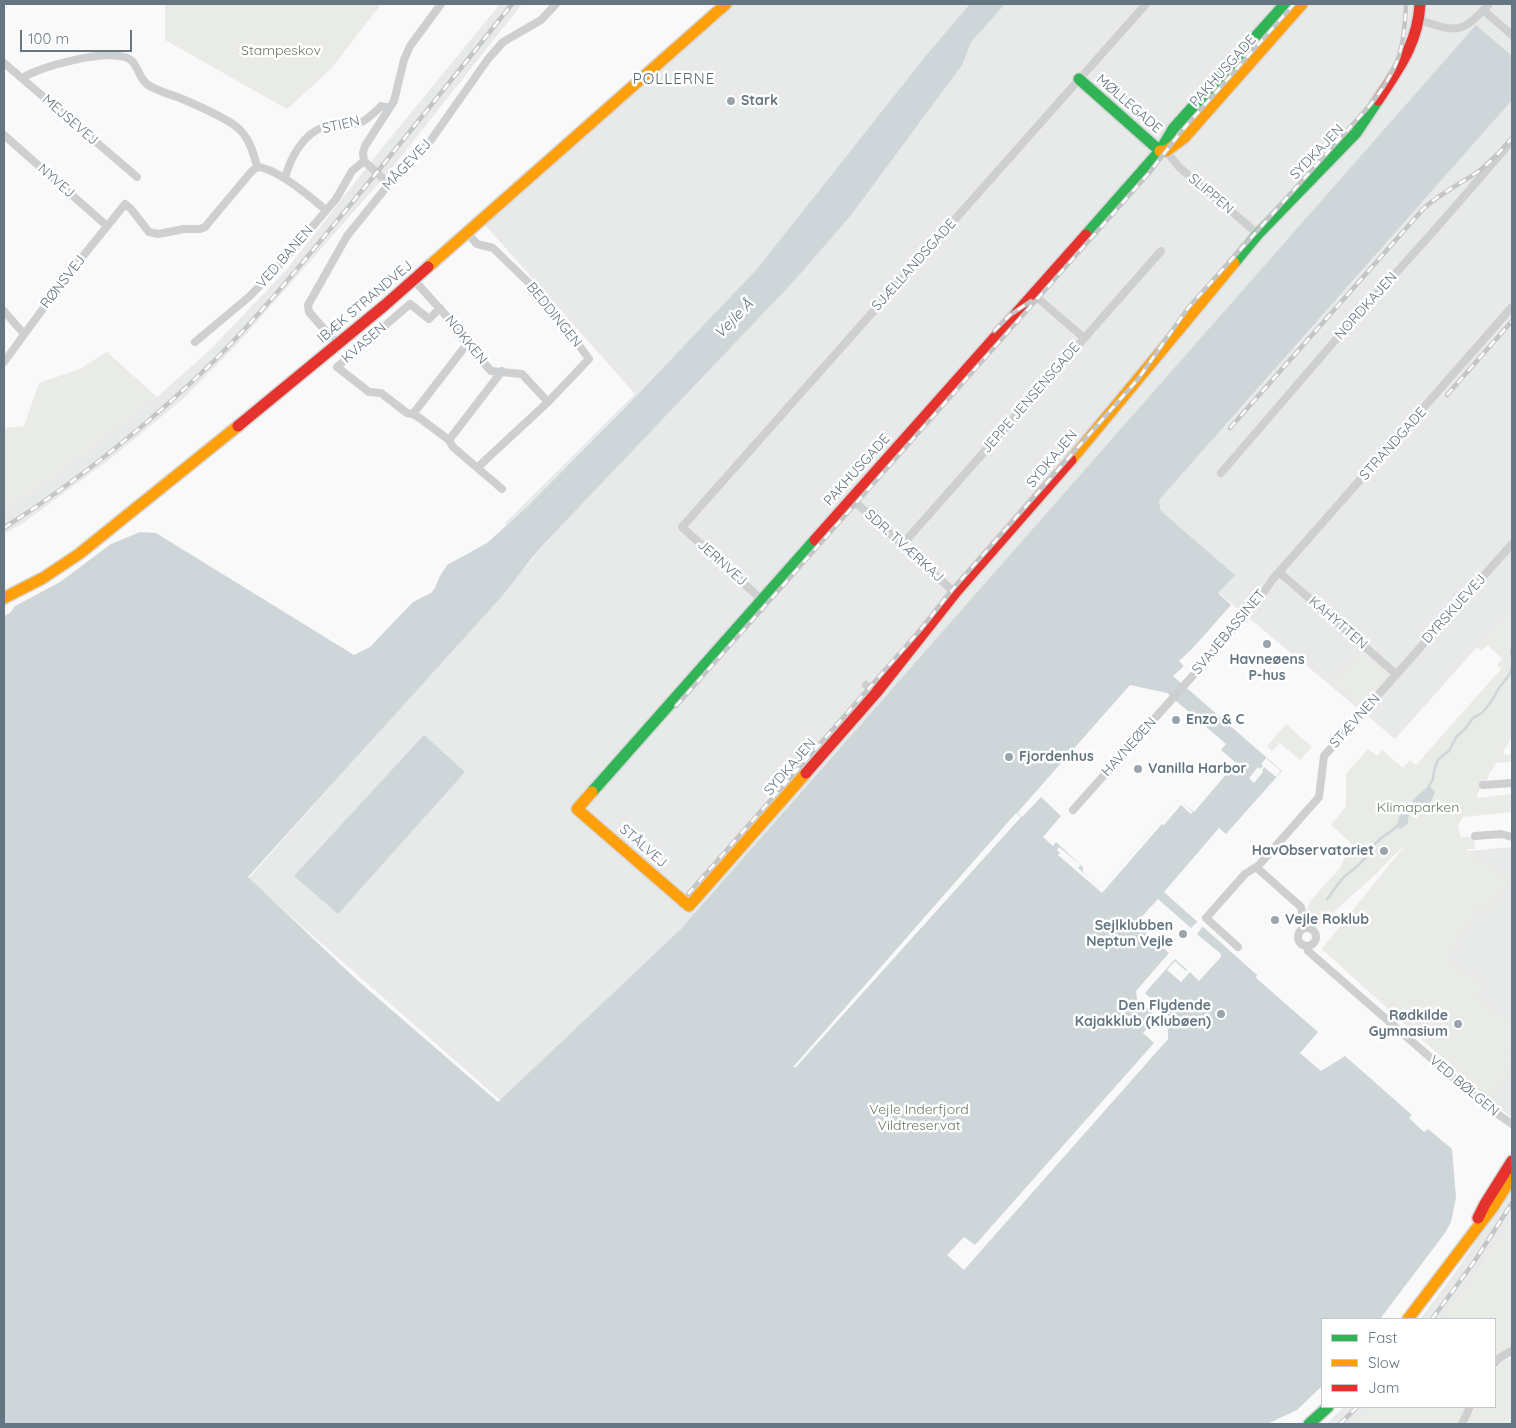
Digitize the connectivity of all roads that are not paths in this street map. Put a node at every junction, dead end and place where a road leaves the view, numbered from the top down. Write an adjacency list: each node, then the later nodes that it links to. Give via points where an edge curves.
1 (440, 4): 15 (street, via 410,46)
2 (556, 4): 23 (street, MÅGEVEJ, via 541,20 504,42 488,59 431,140)
3 (726, 4): 26 (street, IBÆK STRANDVEJ)
4 (1146, 4): 14 (street, SJÆLLANDSGADE)
5 (1285, 4): 18 (street, PAKHUSGADE, via 1173,129)
6 (1302, 4): 18 (street, PAKHUSGADE, via 1184,138)
7 (1420, 4): 10 (street, SYDKAJEN)
8 (1489, 4): 9 (street)
9 (1483, 10): 10 (street, via 1472,23 1454,29); 11 (street)
10 (1418, 20): 27 (street, SYDKAJEN, via 1416,33 1400,67 1356,133)
11 (1512, 35)
12 (4, 63): 13 (street, MEJSEVEJ)
13 (22, 78): 20 (street, via 78,59 126,57 134,62 146,84 195,104 240,129 252,149); 21 (street, MEJSEVEJ)
14 (1079, 79): 18 (street, MØLLEGADE); 48 (street, SJÆLLANDSGADE)
15 (390, 108): 19 (street, via 365,146); 22 (street, STIEN, via 381,106 361,123 323,128 307,136)
16 (4, 135): 25 (street, NYVEJ)
17 (1512, 141): 45 (street, NORDKAJEN)
18 (1163, 151): 27 (street, SLIPPEN); 30 (street, PAKHUSGADE)
19 (364, 161): 23 (street); 24 (street, VED BANEN, via 352,171)
20 (257, 168): 22 (street); 25 (street, RØNSVEJ, via 206,227 158,234 149,232 125,204)
21 (137, 177)
22 (285, 178): 24 (street)
23 (389, 184): 37 (street, MÅGEVEJ, via 347,236 308,305 309,312)
24 (326, 210): 36 (street, VED BANEN, via 250,296)
25 (108, 226): 34 (street, RØNSVEJ)
26 (466, 233): 29 (street, IBÆK STRANDVEJ); 41 (street, BEDDINGEN, via 477,244 493,248 529,283 532,292 544,306 552,309 589,359)
27 (1258, 234): 53 (street, SYDKAJEN, via 1069,463)
28 (1161, 251): 35 (street, JEPPE JENSENSGADE)
29 (414, 280): 32 (street, NOKKEN); 37 (street, IBÆK STRANDVEJ)
30 (1033, 294): 35 (street); 47 (street, PAKHUSGADE)
31 (1512, 307): 51 (street, STRANDGADE)
32 (440, 308): 38 (street, NOKKEN); 42 (street, KVASEN, via 429,319 410,304 337,366 369,392 381,393)
33 (4, 311): 34 (street)
34 (24, 334): 39 (street, RØNSVEJ)
35 (1084, 338): 50 (street, JEPPE JENSENSGADE)
36 (195, 342)
37 (338, 344): 54 (street, IBÆK STRANDVEJ, via 79,554)
38 (468, 344): 40 (street, NOKKEN, via 491,371); 42 (street)
39 (4, 362)
40 (502, 371): 41 (street, NOKKEN, via 522,374); 43 (street)
41 (548, 402): 44 (street, BEDDINGEN)
42 (413, 414): 43 (street, KVASEN)
43 (448, 440): 44 (street, KVASEN)
44 (478, 468): 46 (street, KVASEN)
45 (1221, 473)
46 (502, 489)
47 (852, 499): 50 (street, SDR. TVÆRKAJ); 55 (street, PAKHUSGADE)
48 (682, 527): 55 (street, JERNVEJ)
49 (1512, 544): 56 (street, DYRSKUEVEJ)
50 (902, 545): 53 (street, SDR. TVÆRKAJ)
51 (1279, 572): 52 (street, STRANDGADE); 56 (street, KAHYTTEN)
52 (1272, 580): 57 (street, SVAJEBASSINET)
53 (955, 593): 59 (street, SYDKAJEN)
54 (4, 598)
55 (762, 600): 62 (street, PAKHUSGADE)
56 (1396, 674): 66 (street, STÆVNEN, via 1324,756 1320,797)
57 (1185, 684): 63 (street, HAVNEØEN)
58 (866, 685): 59 (street)
59 (876, 693): 67 (street, SYDKAJEN)
60 (1512, 782): 61 (street)
61 (1482, 785)
62 (577, 809): 67 (street, STÅLVEJ)
63 (1073, 810)
64 (1475, 836): 65 (street, via 1501,834)
65 (1512, 837)
66 (1256, 867): 68 (street, via 1301,908); 70 (street, STÆVNEN, via 1245,874 1206,918)
67 (689, 906)
68 (1305, 928): 69 (street, via 1297,937 1300,944); 69 (street, via 1313,930 1316,936 1314,943)
69 (1307, 946): 71 (street, VED BØLGEN, via 1309,952 1486,1106)
70 (1238, 947)
71 (1512, 1124)
72 (1512, 1161): 74 (street, via 1485,1204)
73 (1512, 1177): 74 (street)
74 (1467, 1242): 75 (street)
75 (1409, 1318)
76 (1512, 1351): 77 (street)
77 (1496, 1362)
78 (1327, 1408): 80 (street)
79 (1470, 1408): 81 (street)
80 (1309, 1424)
81 (1462, 1424)

